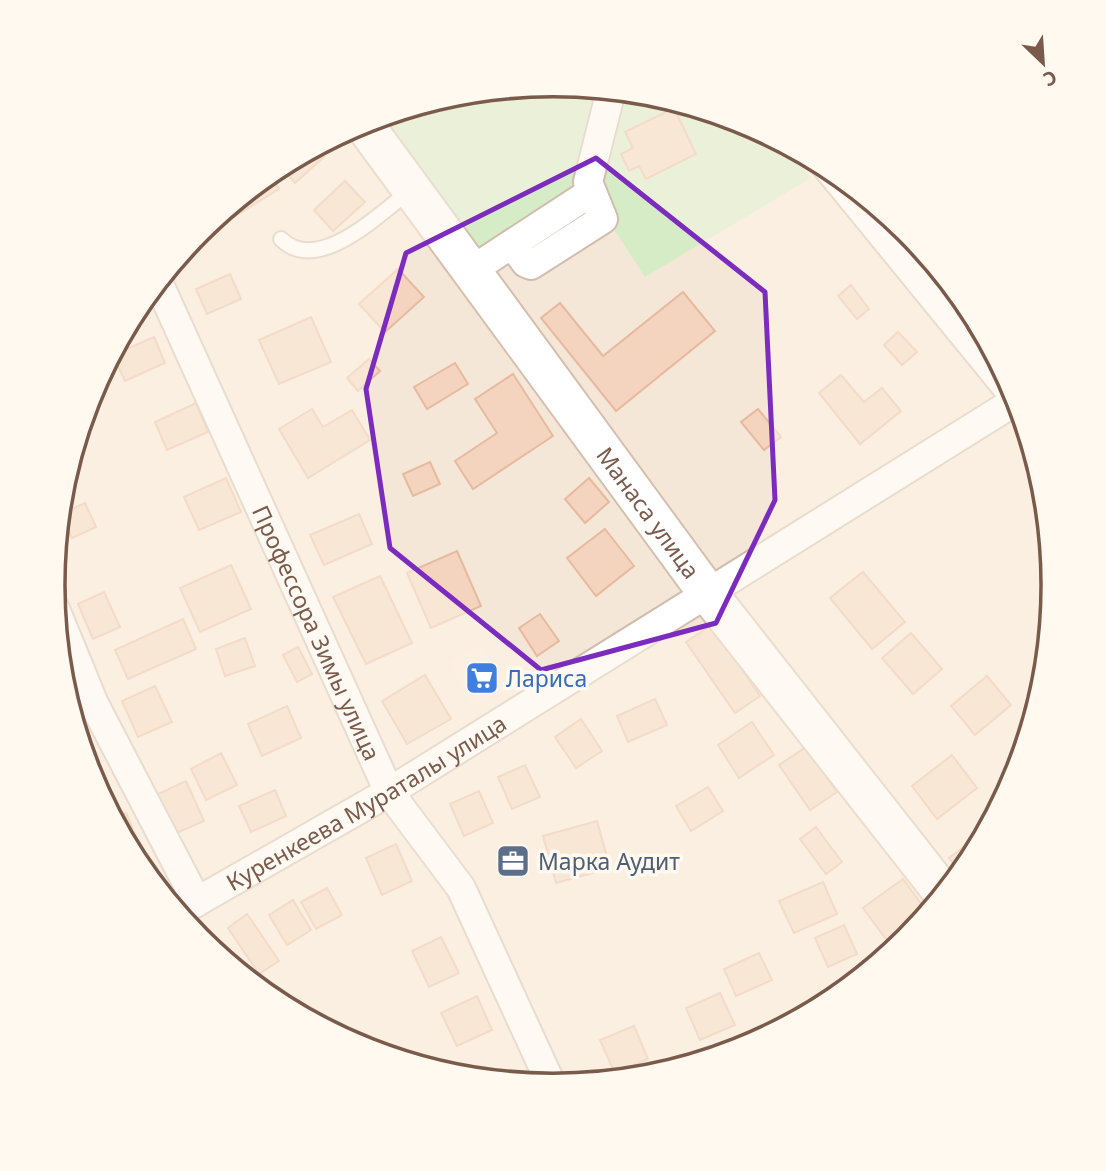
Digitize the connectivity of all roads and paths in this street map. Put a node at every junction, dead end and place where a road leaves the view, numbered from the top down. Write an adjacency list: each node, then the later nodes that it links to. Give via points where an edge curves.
1 (608, 100): 6 (street, via 590,168 590,193)
2 (371, 132): 3 (street, Манаса улица)
3 (412, 189): 5 (lane, via 327,248 313,252 292,249); 6 (street, Манаса улица)
4 (859, 205): 8 (street)
5 (281, 239)
6 (472, 270): 10 (street, Манаса улица)
7 (163, 292): 12 (street, Профессора Зимы улица)
8 (989, 367)
9 (1007, 407): 10 (street, Куренкеева Мураталы улица)
10 (706, 591): 12 (street, Куренкеева Мураталы улица); 13 (street, Манаса улица)
11 (68, 641): 14 (street)
12 (388, 792): 14 (street, Куренкеева Мураталы улица); 15 (street, Профессора Зимы улица, via 461,888)
13 (938, 886)
14 (187, 907)
15 (546, 1074)

